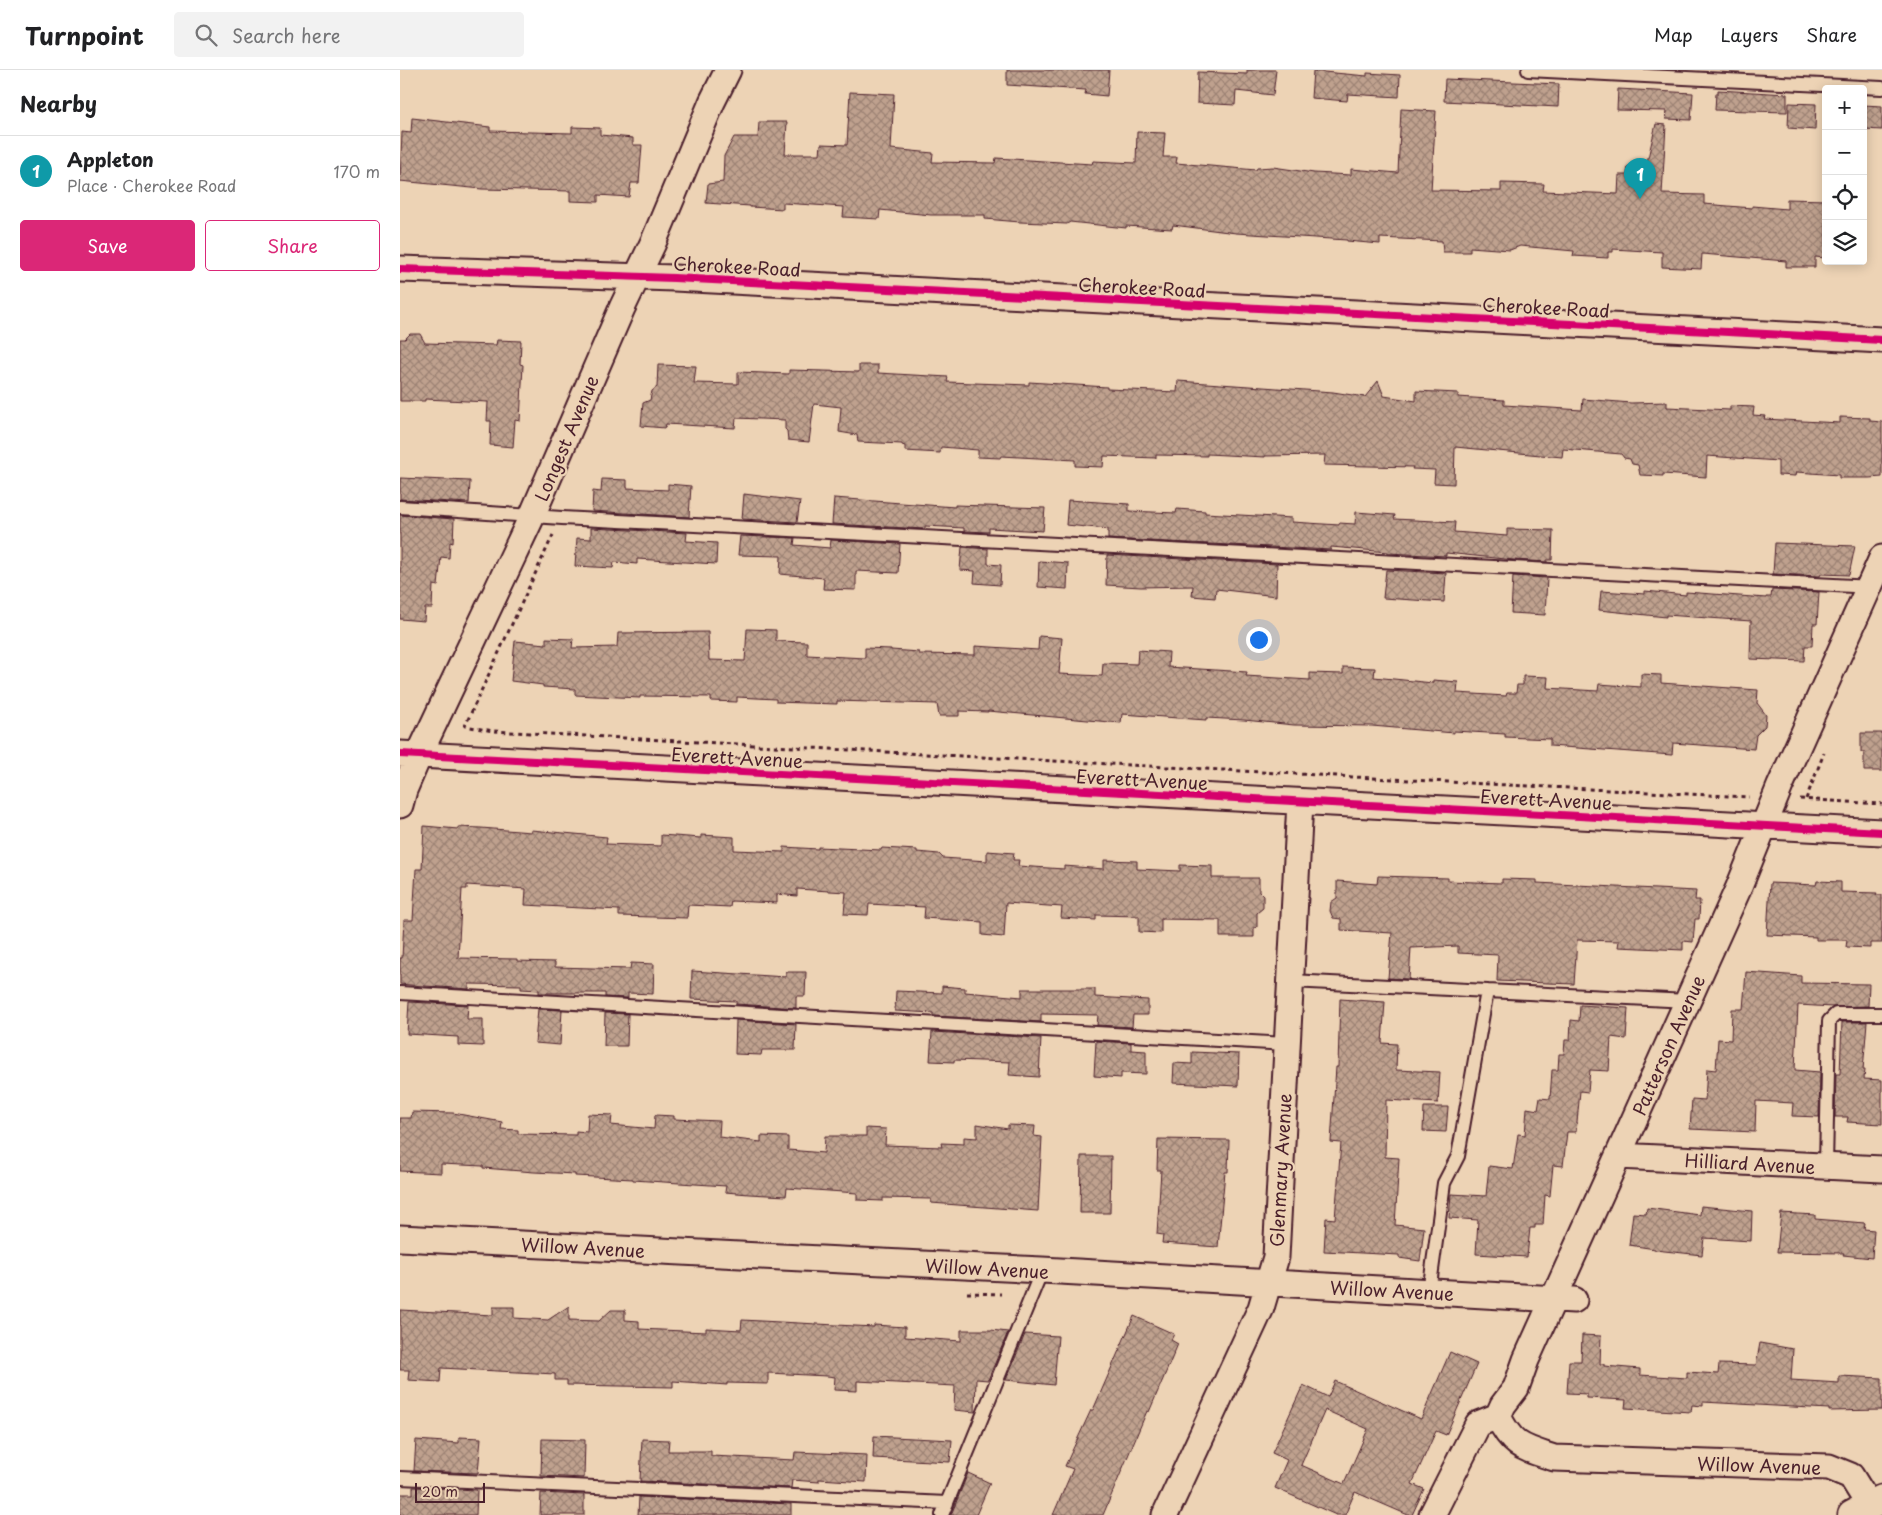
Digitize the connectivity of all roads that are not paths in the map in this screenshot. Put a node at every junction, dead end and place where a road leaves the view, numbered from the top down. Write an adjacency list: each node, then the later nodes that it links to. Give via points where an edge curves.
1 (728, 70): 7 (street, Longest Avenue)
2 (1528, 70): 3 (lane)
3 (1557, 71): 4 (lane)
4 (1690, 74): 5 (lane)
5 (1882, 88)
6 (400, 269): 7 (street, Cherokee Road)
7 (637, 277): 8 (street, Cherokee Road); 10 (street, Longest Avenue)
8 (1882, 340)
9 (400, 507): 10 (lane)
10 (532, 516): 12 (lane); 13 (street, Longest Avenue)
11 (1882, 558): 12 (street, Patterson Avenue)
12 (1875, 587): 16 (street, Patterson Avenue, via 1791,760)
13 (410, 754): 14 (street, Everett Avenue); 15 (street, Longest Avenue)
14 (1300, 802): 16 (street, Everett Avenue); 18 (street, Glenmary Avenue)
15 (400, 805)
16 (1764, 826): 17 (street, Everett Avenue); 21 (street, Patterson Avenue)
17 (1882, 832)
18 (1290, 982): 19 (lane); 23 (street, Glenmary Avenue)
19 (1486, 991): 21 (lane); 30 (lane, via 1458,1156 1444,1183)
20 (400, 993): 23 (lane)
21 (1688, 1001): 24 (street, Patterson Avenue)
22 (1882, 1014): 25 (lane, via 1836,1014 1830,1021)
23 (1287, 1044): 29 (street, Glenmary Avenue, via 1276,1256)
24 (1618, 1156): 25 (street, Hilliard Avenue); 31 (street, Patterson Avenue)
25 (1826, 1166): 26 (street, Hilliard Avenue)
26 (1882, 1169)
27 (400, 1238): 28 (street, Willow Avenue)
28 (1042, 1270): 29 (street, Willow Avenue); 34 (lane)
29 (1268, 1283): 30 (street, Willow Avenue); 37 (street, Glenmary Avenue, via 1261,1308)
30 (1429, 1292): 31 (street, Willow Avenue)
31 (1564, 1299): 32 (street, Patterson Avenue)
32 (1498, 1416): 35 (street, Willow Avenue, via 1505,1432 1520,1447 1554,1458 1829,1467 1851,1476); 38 (street, via 1478,1424)
33 (400, 1478): 34 (lane)
34 (947, 1503): 36 (lane)
35 (1868, 1506)
36 (942, 1515)
37 (1165, 1515)
38 (1432, 1515)

